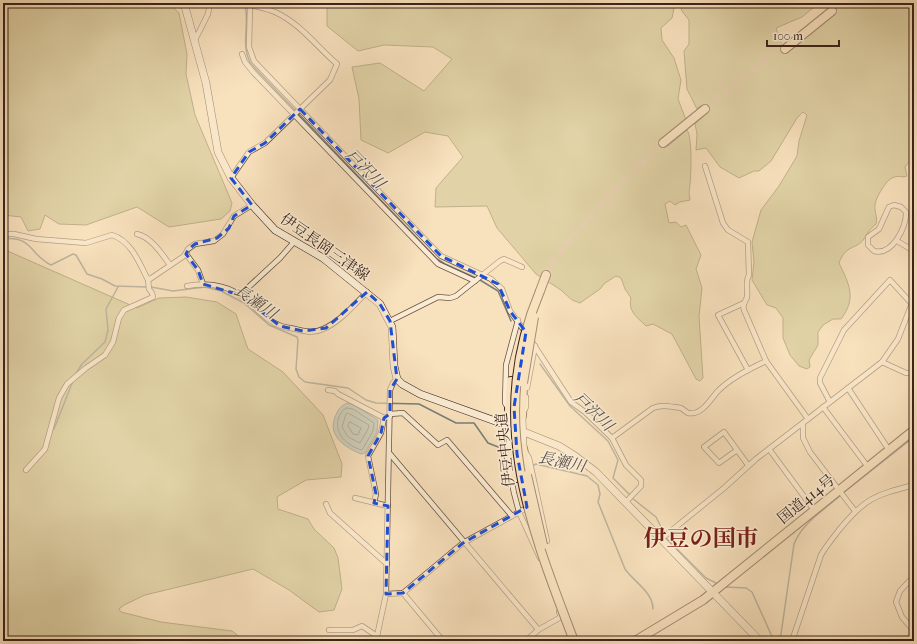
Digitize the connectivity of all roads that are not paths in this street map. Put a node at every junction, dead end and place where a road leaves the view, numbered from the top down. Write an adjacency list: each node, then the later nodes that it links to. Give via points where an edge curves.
1 (184, 3): 5 (main road, 伊豆長岡三津線)
2 (210, 3): 5 (street, via 208,14)
3 (247, 4): 9 (street, via 251,56); 9 (street, via 275,12 291,21 337,64 330,80)
4 (831, 10): 6 (highway)
5 (195, 40): 12 (main road, 伊豆長岡三津線, via 206,83 218,152)
6 (784, 47)
7 (242, 54): 9 (street, via 248,66)
8 (705, 109): 10 (highway)
9 (297, 112): 12 (street, via 265,143 249,152); 22 (street, via 441,256); 25 (street, via 438,264)
10 (664, 144)
11 (705, 166): 32 (street, via 723,223 728,230 748,242 749,275)
12 (231, 178): 13 (main road, 伊豆長岡三津線)
13 (252, 205): 17 (main road, 伊豆長岡三津線, via 270,226); 19 (street, via 234,216 224,234 214,241 195,244)
14 (3, 234): 24 (street, via 86,242 112,235 126,243)
15 (137, 234): 20 (street, via 156,246)
16 (897, 241): 16 (street, via 880,252 872,250 868,240 868,237 880,227 889,207 894,205 906,212); 18 (street)
17 (294, 242): 28 (main road, 伊豆長岡三津線, via 323,258); 30 (street)
18 (914, 251)
19 (186, 254): 20 (street); 26 (street, via 198,270)
20 (170, 265): 24 (street)
21 (522, 267): 22 (street, via 504,260)
22 (482, 276): 25 (street); 35 (street, via 498,284 510,311)
23 (547, 276): 29 (highway, 伊豆中央道)
24 (148, 279): 66 (street, via 153,295 151,299 122,313 113,342 105,355 67,384 59,398 45,449)
25 (475, 281): 36 (street, via 456,296 434,298)
26 (203, 284): 27 (street); 30 (street)
27 (187, 286)
28 (367, 292): 30 (street, via 330,325 322,330 310,332 280,326); 36 (main road, 伊豆長岡三津線, via 380,304)
29 (539, 293): 34 (highway, 伊豆中央道, bridge); 47 (highway, via 524,322 511,381); 82 (highway, 伊豆中央道, bridge, via 519,362 514,408 519,465)
30 (240, 294)
31 (914, 298): 33 (street)
32 (744, 303): 38 (street, via 744,310); 40 (street, via 718,315)
33 (912, 304): 39 (street, via 898,339); 45 (street, via 890,280 850,321 820,378)
34 (536, 309): 49 (highway, bridge, via 523,383); 83 (highway, 伊豆中央道, bridge, via 522,358 518,424 525,486)
35 (518, 320): 37 (street); 47 (street, via 506,365 505,403)
36 (390, 321): 42 (main road, 伊豆長岡三津線)
37 (535, 346): 49 (street, via 527,385 526,408); 56 (street, via 572,402)
38 (766, 361): 40 (street); 51 (street)
39 (882, 362): 41 (street, via 906,373); 43 (street)
40 (748, 370): 56 (street, via 718,391 695,413 688,414 681,408 661,405)
41 (914, 373)
42 (397, 379): 48 (street, via 391,385); 53 (main road, via 407,388 420,394)
43 (848, 388): 45 (street); 61 (street)
44 (328, 390): 50 (street, via 335,391)
45 (830, 402): 46 (street)
46 (823, 407): 51 (street); 65 (street)
47 (509, 409): 53 (main road)
48 (390, 415): 50 (street); 63 (street); 78 (street, via 404,413 438,445 446,440)
49 (522, 416): 55 (main road)
50 (384, 418): 72 (street, via 381,433 368,456 376,494)
51 (808, 419): 52 (street)
52 (803, 424): 59 (street); 68 (street, via 803,438 810,452)
53 (510, 426): 55 (main road); 57 (main road)
54 (914, 430): 61 (highway, 国道414号)
55 (522, 432): 58 (main road); 71 (main road, via 559,446 575,456 596,472)
56 (612, 438): 71 (street, via 623,461 642,483)
57 (510, 440): 62 (main road); 77 (street, via 506,453)
58 (523, 448): 70 (street, via 529,458); 83 (highway, bridge)
59 (769, 449): 64 (street); 75 (street)
60 (737, 450): 60 (street, via 724,432 704,447 719,463); 64 (street)
61 (889, 450): 65 (highway, 国道414号)
62 (510, 451): 82 (highway, bridge, via 524,508)
63 (390, 454): 74 (street); 81 (street)
64 (748, 465): 79 (street, via 724,488)
65 (868, 467): 68 (highway, 国道414号)
66 (26, 470)
67 (914, 485): 76 (street, via 876,496)
68 (841, 493): 75 (highway, 国道414号); 76 (street)
69 (355, 498): 72 (street)
70 (538, 500): 77 (street); 80 (street)
71 (626, 502): 79 (main road)
72 (374, 503): 74 (street)
73 (326, 504): 84 (street, via 330,513)
74 (388, 506): 84 (street)
75 (814, 510): 86 (highway, 国道414号)
76 (855, 511): 99 (street, via 821,555)
77 (519, 512): 78 (street); 90 (street, via 561,617)
78 (512, 516): 81 (street)
79 (661, 538): 86 (main road)
80 (547, 541)
81 (463, 543): 88 (street); 90 (street)
82 (539, 546): 95 (highway, 伊豆中央道, bridge)
83 (544, 553): 96 (highway, 伊豆中央道, bridge)
84 (387, 564): 87 (street)
85 (914, 576): 91 (street, via 900,591 896,602 902,617)
86 (713, 592): 97 (highway, 国道414号, via 690,609); 98 (main road)
87 (386, 594): 88 (street); 92 (street)
88 (403, 594): 93 (street)
89 (329, 630): 92 (street, via 353,630 362,626)
90 (538, 630): 94 (street)
91 (914, 631)
92 (377, 638)
93 (443, 641)
94 (526, 641)
95 (574, 641)
96 (578, 641)
97 (635, 641)
98 (760, 641)
99 (792, 641)

